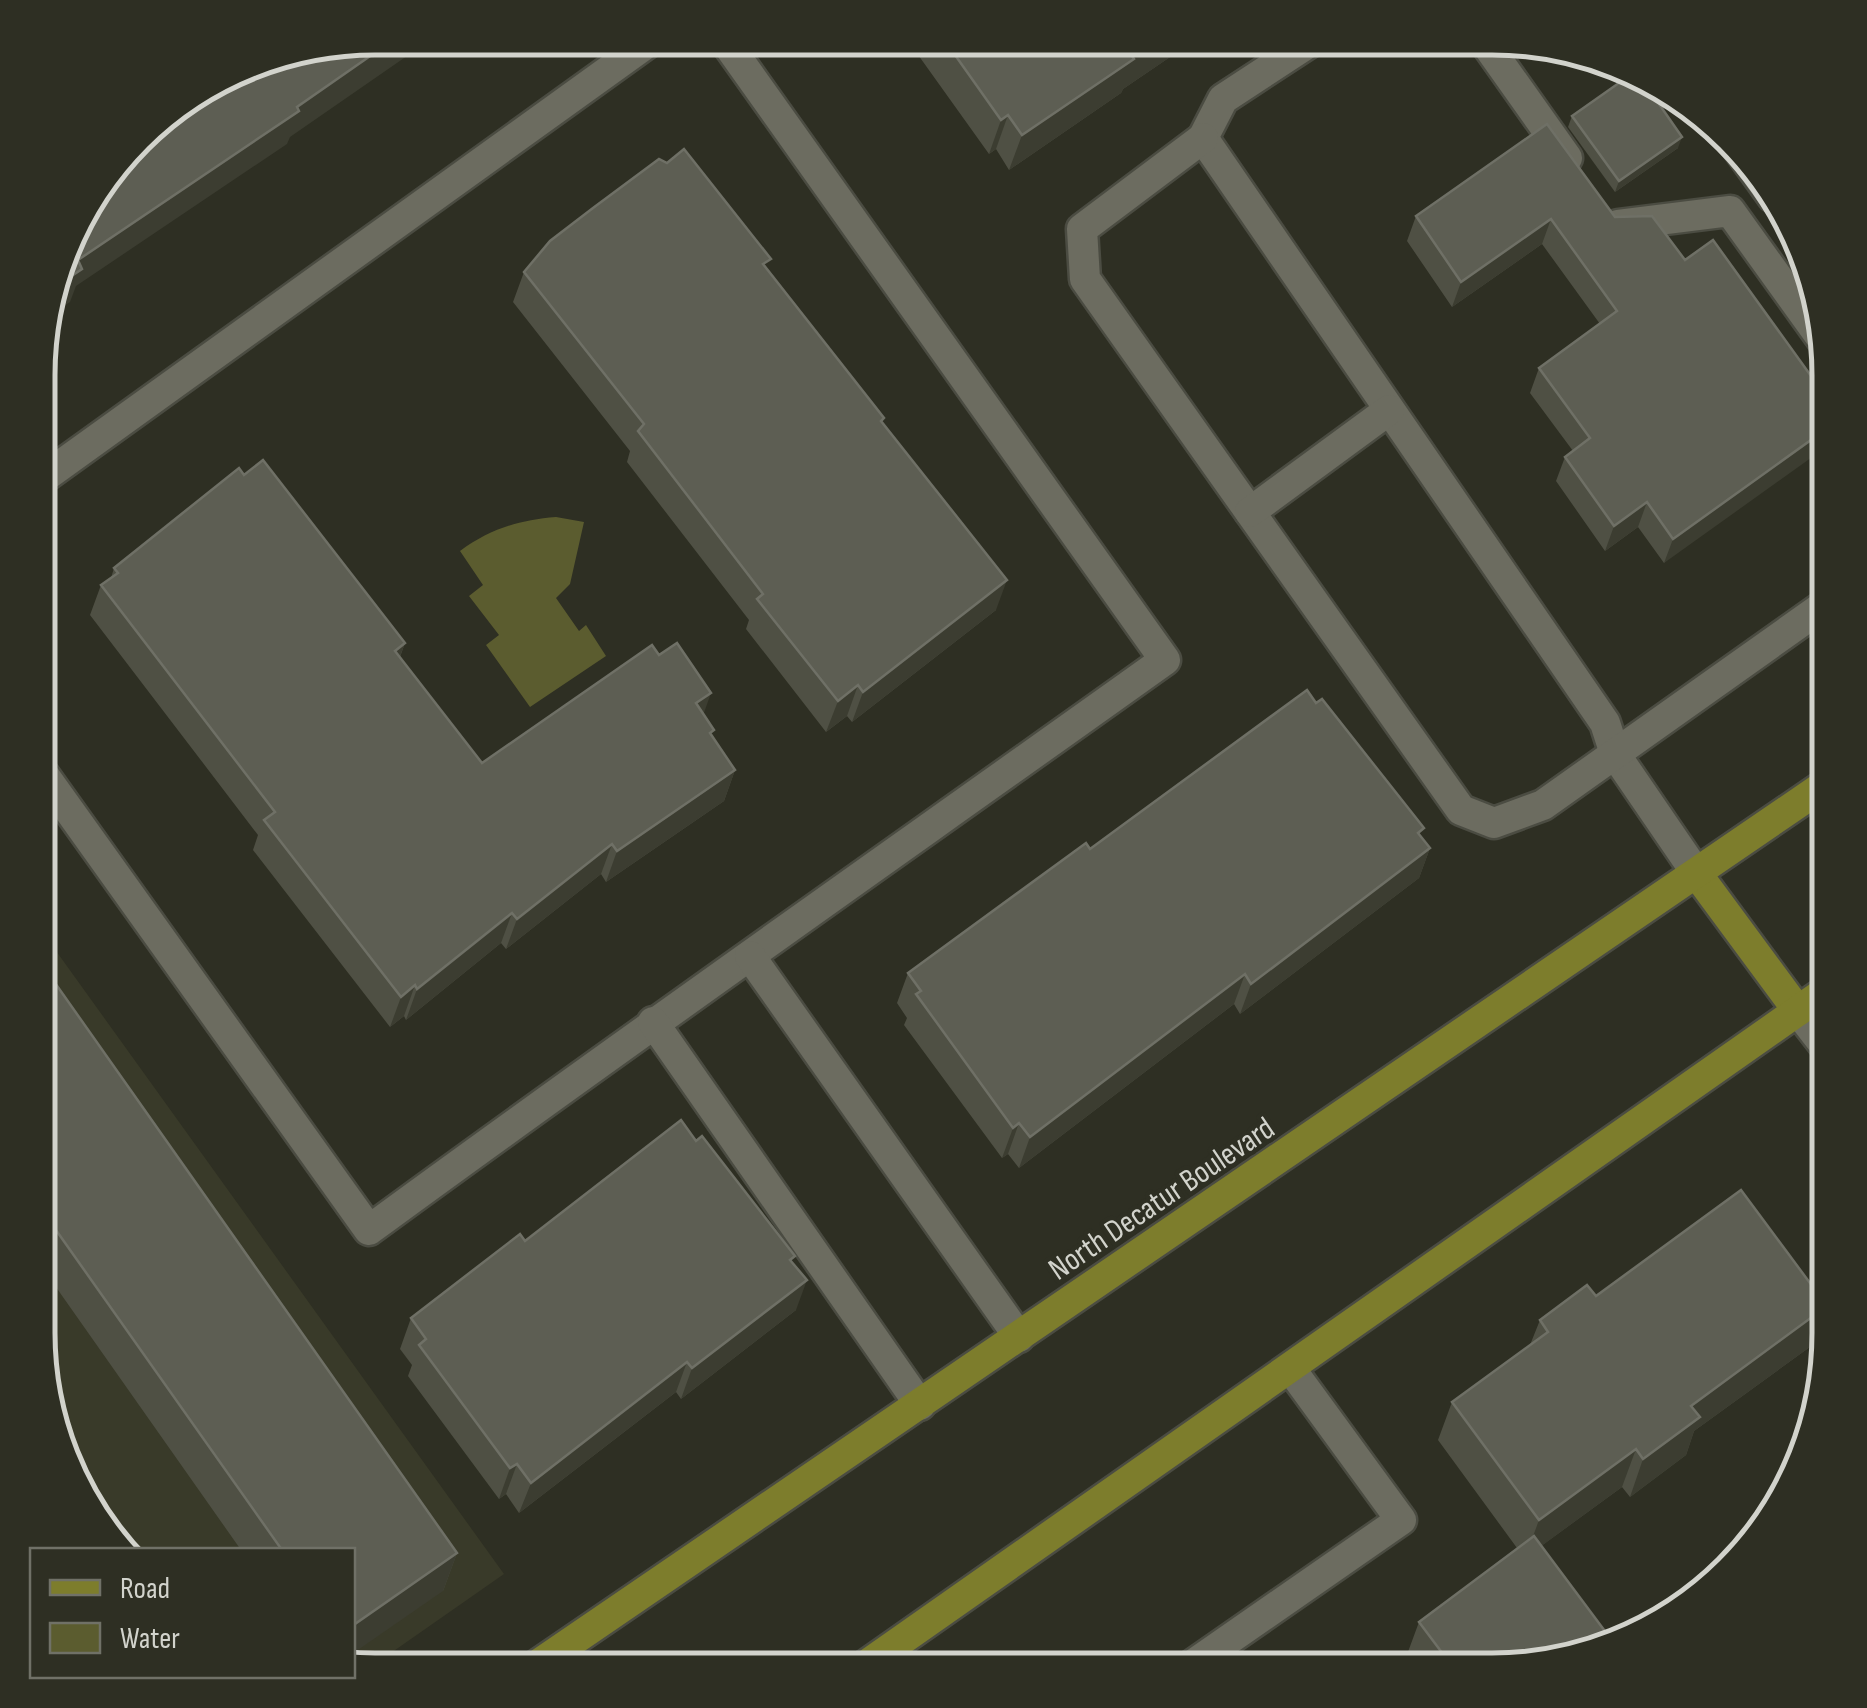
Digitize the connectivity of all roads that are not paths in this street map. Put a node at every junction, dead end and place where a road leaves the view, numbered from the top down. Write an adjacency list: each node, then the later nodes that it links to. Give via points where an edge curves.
1 (630, 55): 10 (lane)
2 (735, 55): 17 (lane, via 1165,660)
3 (1289, 56): 5 (lane, via 1222,99)
4 (1495, 56): 6 (lane)
5 (1203, 138): 9 (lane); 11 (lane, via 1082,229 1084,279)
6 (1581, 178)
7 (1604, 210): 8 (lane, via 1614,225 1730,211)
8 (1807, 316)
9 (1388, 410): 11 (lane); 13 (lane, via 1605,723)
10 (55, 469)
11 (1250, 512): 13 (lane, via 1462,810 1494,823 1543,805)
12 (1811, 615): 13 (lane)
13 (1616, 754): 16 (lane)
14 (55, 791): 20 (lane, via 369,1230)
15 (1811, 794): 16 (main road, North Decatur Boulevard)
16 (1697, 874): 19 (main road); 22 (main road, North Decatur Boulevard)
17 (750, 956): 20 (lane); 22 (lane)
18 (1812, 1002): 19 (main road)
19 (1798, 1011): 21 (lane); 23 (main road)
20 (653, 1022): 24 (lane)
21 (1812, 1029)
22 (1019, 1337): 24 (main road, North Decatur Boulevard)
23 (1290, 1368): 25 (lane, via 1400,1520); 27 (main road)
24 (920, 1405): 26 (main road, North Decatur Boulevard)
25 (1210, 1652)
26 (555, 1653)
27 (893, 1653)

